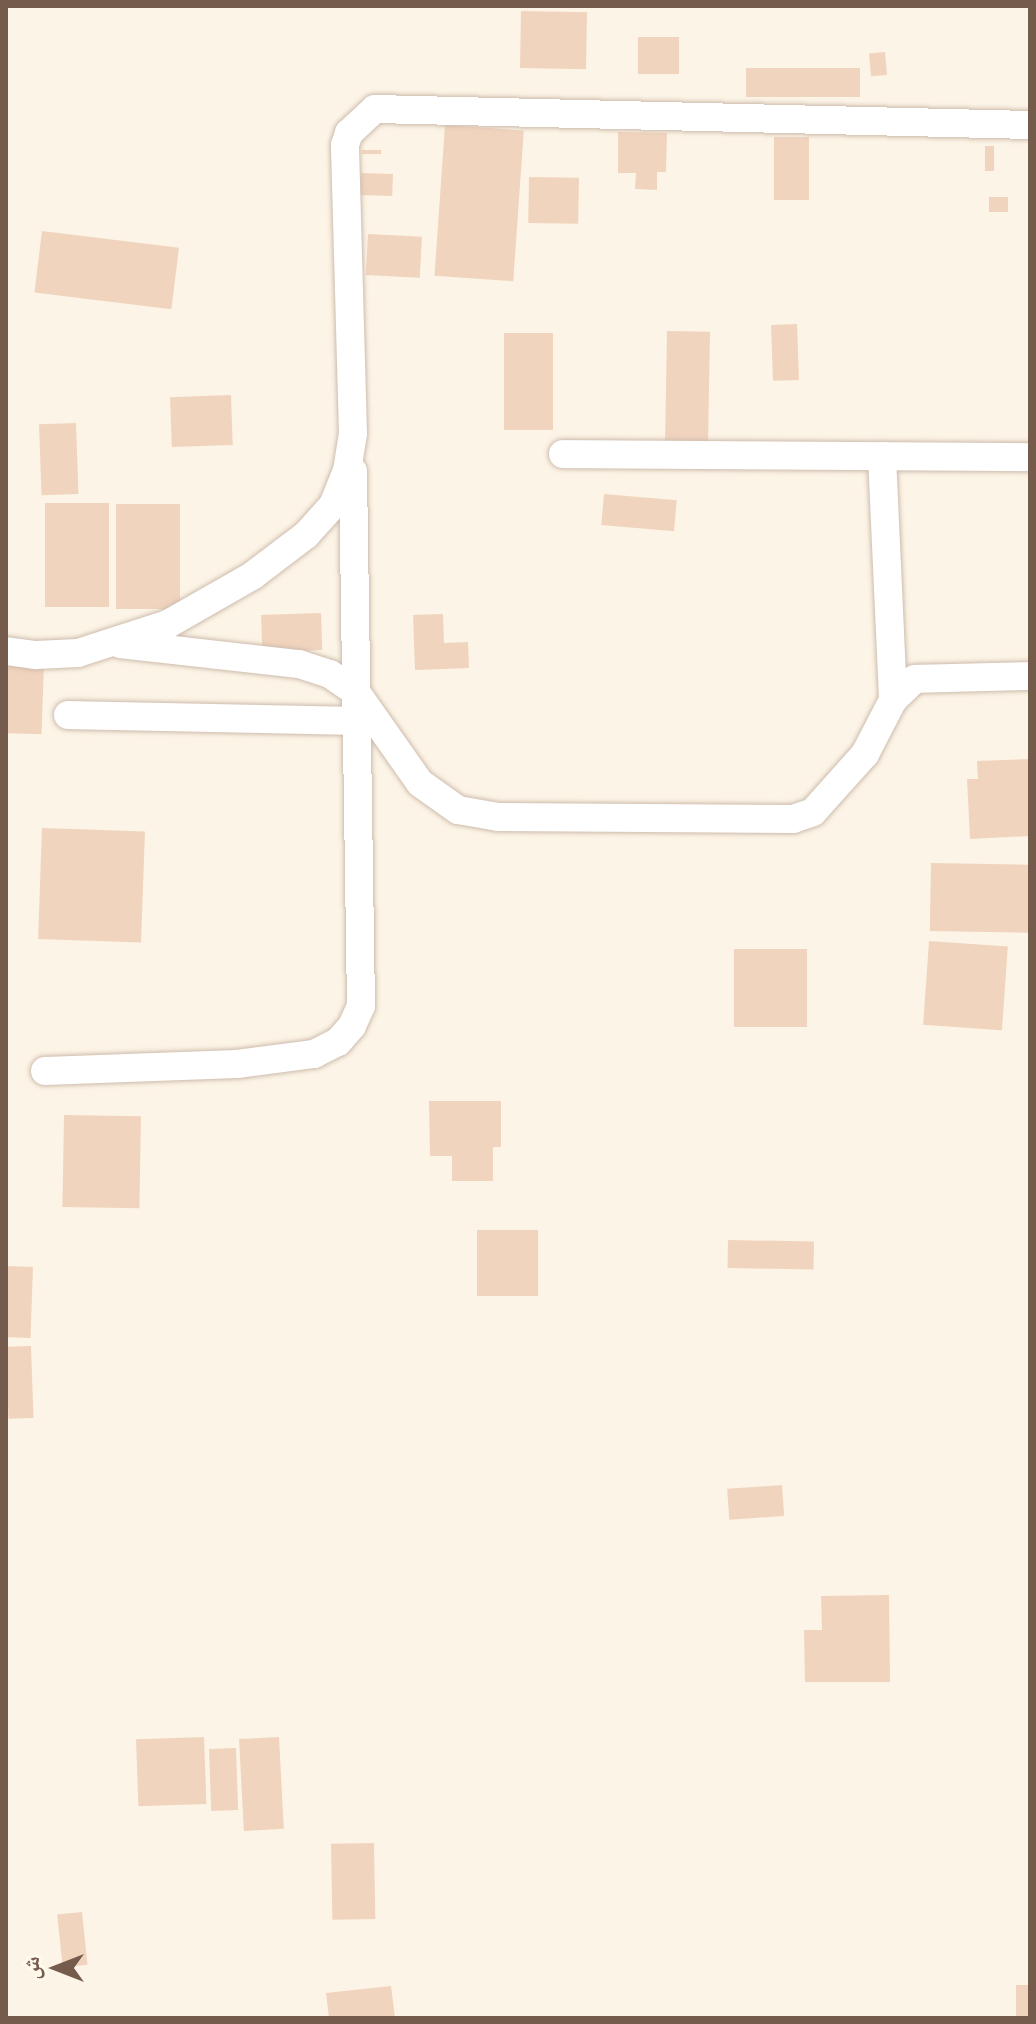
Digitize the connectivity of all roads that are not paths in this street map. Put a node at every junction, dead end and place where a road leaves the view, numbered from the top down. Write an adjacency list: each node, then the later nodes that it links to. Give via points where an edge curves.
1 (1030, 125): 2 (street, via 375,109 349,133 345,145)
2 (353, 434): 6 (street, via 347,471 333,505 306,535 228,590 168,624); 9 (street)
3 (563, 454): 4 (street)
4 (882, 456): 5 (street); 10 (street)
5 (1030, 457)
6 (115, 644): 7 (street, via 78,653); 9 (street, via 299,664 330,674)
7 (6, 651)
8 (1030, 676): 10 (street, via 915,679)
9 (356, 692): 10 (street, via 420,783 458,810 498,817 793,819 813,812 865,754); 12 (street)
10 (893, 700)
11 (68, 715): 12 (street)
12 (357, 721): 13 (street, via 361,1006 345,1034 314,1054 237,1064)
13 (45, 1071)

